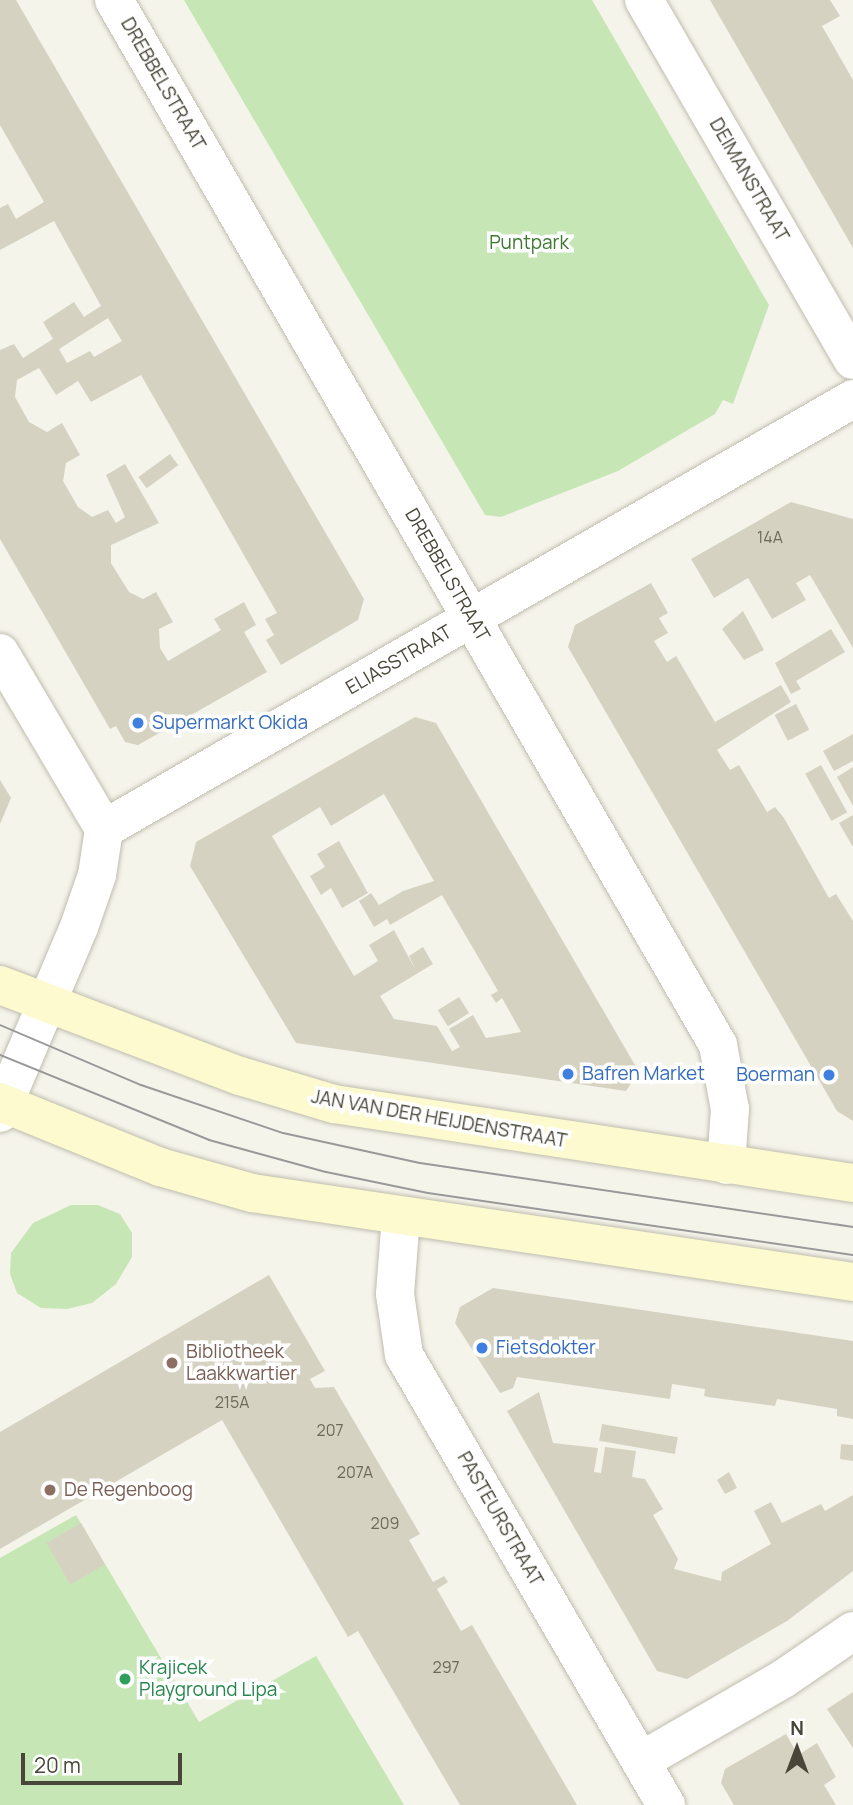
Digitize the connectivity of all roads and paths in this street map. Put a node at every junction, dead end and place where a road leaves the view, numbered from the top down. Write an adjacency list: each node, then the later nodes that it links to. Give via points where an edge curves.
1 (114, 0): 5 (street, DREBBELSTRAAT)
2 (645, 0): 3 (street, DEIMANSTRAAT)
3 (853, 360)
4 (853, 399): 5 (street, ELIASSTRAAT)
5 (472, 618): 7 (street, ELIASSTRAAT); 11 (street, DREBBELSTRAAT, via 718,1045 729,1092)
6 (0, 653): 7 (street)
7 (104, 829): 9 (street, via 97,875)
8 (0, 985): 9 (street, JAN VAN DER HEIJDENSTRAAT)
9 (50, 1003): 10 (street); 11 (street, JAN VAN DER HEIJDENSTRAAT, via 240,1076 334,1104)
10 (1, 1106): 13 (street, via 219,1184)
11 (726, 1165): 12 (street, JAN VAN DER HEIJDENSTRAAT)
12 (853, 1183)
13 (401, 1216): 14 (street); 16 (street, PASTEURSTRAAT, via 395,1294 404,1355)
14 (853, 1282)
15 (853, 1631): 16 (street, via 783,1679)
16 (641, 1761): 17 (street, PASTEURSTRAAT)
17 (666, 1805)

